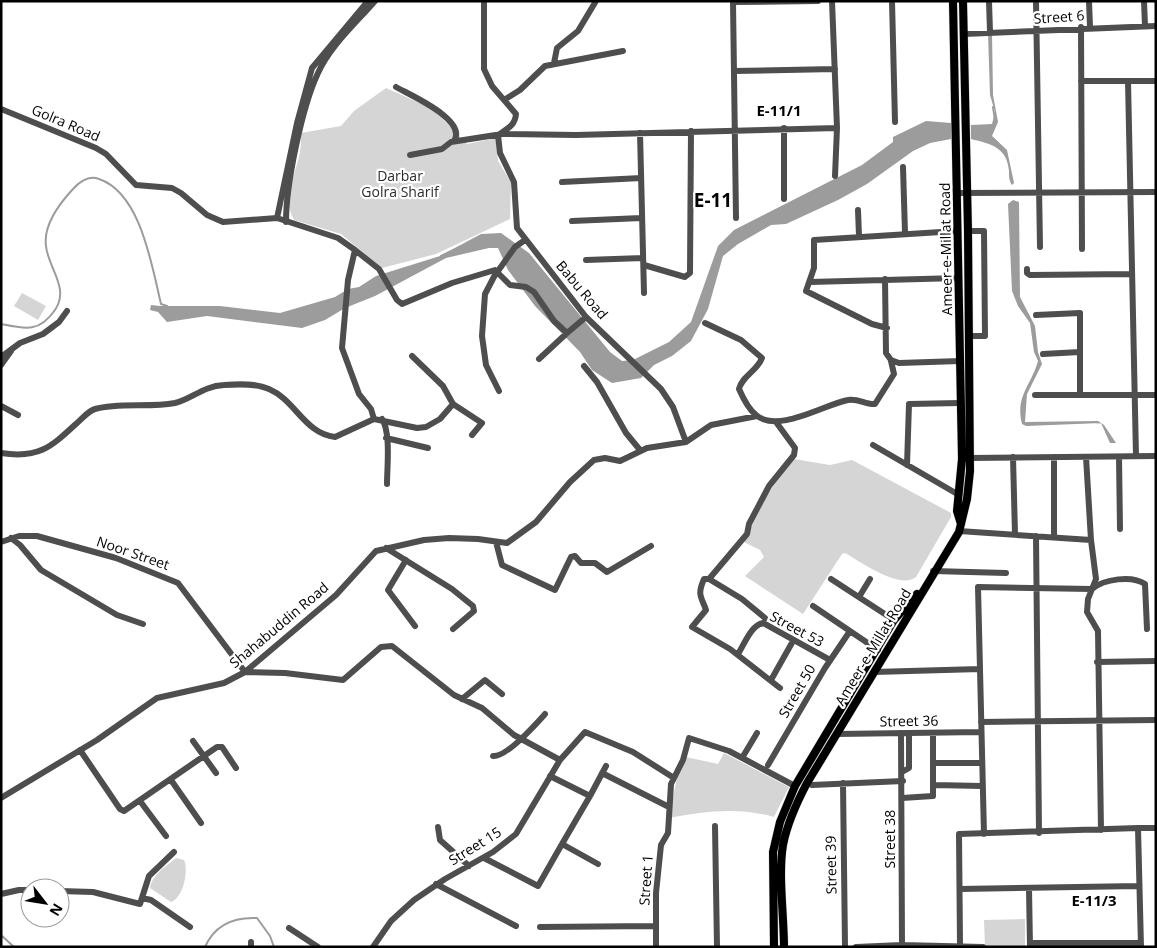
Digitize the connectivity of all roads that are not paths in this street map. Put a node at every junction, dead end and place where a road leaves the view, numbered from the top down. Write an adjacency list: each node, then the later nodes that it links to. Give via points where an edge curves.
1 (368, 1): 54 (street, via 312,68)
2 (375, 1): 58 (street, via 318,72 286,199)
3 (484, 1): 31 (street, via 484,68 492,86)
4 (596, 1): 24 (street, via 578,31 557,48)
5 (728, 1): 15 (street)
6 (818, 1): 15 (street)
7 (832, 1): 25 (street)
8 (892, 1): 33 (street)
9 (953, 1): 51 (main road, Ameer-e-Millat Road)
10 (963, 1): 22 (main road, Ameer-e-Millat Road)
11 (989, 1): 20 (street)
12 (1036, 1): 21 (street)
13 (1089, 1): 19 (street)
14 (1144, 1): 16 (street)
15 (733, 2): 26 (street)
16 (1145, 26): 17 (street, Street 6); 19 (street, Street 6)
17 (1156, 26)
18 (1081, 27): 19 (street, Street 6); 21 (street, Street 6); 28 (street)
19 (1090, 27)
20 (990, 32): 21 (street, Street 6); 22 (street, Street 6)
21 (1037, 32): 49 (street)
22 (964, 34): 48 (main road, Ameer-e-Millat Road)
23 (623, 51): 24 (street, via 558,65)
24 (554, 63): 31 (street, via 545,66 520,90)
25 (834, 69): 26 (street); 35 (street)
26 (734, 71): 36 (street)
27 (1156, 80): 29 (street)
28 (1081, 81): 29 (street); 50 (street)
29 (1128, 81): 46 (street)
30 (396, 87): 40 (street, via 446,119 456,130)
31 (504, 100): 39 (street, via 516,114 515,121)
32 (1, 109): 54 (street, Golra Road, via 96,148 136,185 172,188 181,192 215,220 231,223)
33 (895, 122)
34 (784, 128): 35 (street); 36 (street); 52 (street)
35 (836, 128): 43 (street)
36 (734, 130): 37 (street); 56 (street)
37 (690, 131): 38 (street); 68 (street, via 690,274 685,277)
38 (640, 133): 39 (street); 44 (street)
39 (498, 135): 40 (street); 63 (street, Babu Road, via 500,153 514,182 517,228)
40 (454, 141): 41 (street, via 442,149)
41 (410, 155)
42 (903, 167): 61 (street)
43 (835, 176)
44 (640, 178): 45 (street); 55 (street)
45 (562, 182)
46 (1131, 192): 47 (street); 50 (street); 71 (street)
47 (1156, 192)
48 (967, 193): 49 (street); 51 (street); 60 (main road, Ameer-e-Millat Road)
49 (1040, 193): 50 (street); 64 (street)
50 (1082, 193): 65 (street)
51 (958, 194): 59 (main road, Ameer-e-Millat Road)
52 (784, 199)
53 (858, 210): 62 (street)
54 (277, 218): 58 (street, Golra Road)
55 (641, 218): 57 (street); 68 (street)
56 (736, 218)
57 (572, 221)
58 (286, 222): 66 (street, Golra Road, via 338,238)
59 (957, 231): 61 (street); 72 (main road, Ameer-e-Millat Road)
60 (968, 231): 83 (main road, Ameer-e-Millat Road); 83 (street, via 984,231 985,336)
61 (905, 233): 62 (street)
62 (859, 236): 74 (street, via 814,240 814,268)
63 (525, 240): 70 (street, via 514,247); 78 (street, Babu Road)
64 (1040, 247)
65 (1082, 249)
66 (355, 250): 70 (street, Golra Road, via 379,269 397,300 404,304 452,283 490,270); 104 (street, via 341,336 344,358)
67 (586, 260): 68 (street)
68 (644, 261): 75 (street)
69 (1027, 269): 71 (street, via 1027,274)
70 (497, 271): 81 (street, via 510,285 526,287 534,292 554,321); 94 (street, via 485,294 482,336 486,365)
71 (1132, 274): 97 (street)
72 (958, 278): 73 (street); 82 (main road, Ameer-e-Millat Road)
73 (885, 279): 74 (street); 80 (street)
74 (810, 282): 80 (street, via 806,291 814,296)
75 (644, 293)
76 (68, 310): 84 (street, via 43,334 22,342)
77 (1036, 315): 85 (street, via 1080,313)
78 (586, 316): 81 (street); 109 (street, Babu Road, via 661,389 673,407)
79 (705, 323): 103 (street, via 741,340 762,358 758,367 739,386)
80 (886, 328): 90 (street, via 886,353)
81 (569, 331): 89 (street)
82 (960, 336): 83 (main road); 91 (main road, Ameer-e-Millat Road)
83 (970, 336): 120 (main road, Ameer-e-Millat Road)
84 (12, 350): 88 (street); 92 (street)
85 (1080, 352): 86 (street); 95 (street)
86 (1043, 354)
87 (412, 356): 100 (street, via 443,386)
88 (1, 357)
89 (539, 359)
90 (891, 360): 91 (street, via 899,363); 106 (street, via 894,374 875,404 848,400)
91 (960, 361): 99 (main road, Ameer-e-Millat Road)
92 (1, 364)
93 (584, 366): 112 (street)
94 (499, 391)
95 (1080, 394): 96 (street); 97 (street)
96 (1036, 395)
97 (1135, 395): 98 (street); 114 (street)
98 (1156, 395)
99 (960, 403): 120 (main road, Ameer-e-Millat Road); 121 (street, via 909,404)
100 (453, 404): 105 (street, via 440,419 422,428); 107 (street, via 482,423)
101 (1, 406): 102 (street)
102 (18, 415)
103 (757, 416): 106 (street); 109 (street, via 710,425)
104 (374, 419): 105 (street); 113 (street, via 335,437 329,436 306,422 269,388 221,385 173,403 95,409 40,452 23,456)
105 (382, 419): 108 (street)
106 (776, 422): 138 (street, via 794,448 794,455 769,486 747,534)
107 (472, 435)
108 (386, 438): 111 (street); 122 (street)
109 (686, 442): 112 (street)
110 (873, 445): 121 (street)
111 (428, 448)
112 (640, 450): 132 (street, via 620,461 594,460 524,532 507,543)
113 (1, 453)
114 (1136, 456): 115 (street); 119 (street)
115 (1156, 456)
116 (1013, 457): 117 (street); 120 (street); 126 (street)
117 (1054, 457): 118 (street); 128 (street)
118 (1086, 457): 119 (street); 130 (street)
119 (1119, 457): 125 (street)
120 (966, 458): 123 (main road, Ameer-e-Millat Road); 124 (main road, via 968,490)
121 (908, 465): 123 (street)
122 (387, 484)
123 (959, 495): 124 (main road, Ameer-e-Millat Road)
124 (960, 529): 126 (street); 136 (main road)
125 (1120, 530)
126 (1015, 534): 127 (street)
127 (1036, 536): 128 (street); 141 (street)
128 (1054, 537): 130 (street)
129 (11, 538): 131 (street, Noor Street); 148 (street, via 41,570 117,614); 160 (street, Noor Street, via 37,536 116,558 178,583)
130 (1091, 540): 142 (street, via 1096,579)
131 (1, 542)
132 (496, 542): 133 (street, via 502,565 555,590 571,557 575,556 581,563 596,564 607,572); 134 (street, Shahabuddin Road, via 448,538)
133 (650, 546)
134 (386, 548): 135 (street); 160 (street, Shahabuddin Road, via 370,555 336,595)
135 (406, 560): 149 (street, via 388,590); 150 (street, via 473,606 474,612)
136 (934, 571): 137 (street); 143 (main road)
137 (1006, 573)
138 (709, 578): 146 (street); 155 (street, via 704,579 700,593 700,601 706,610 692,628)
139 (831, 579): 144 (street)
140 (870, 579): 144 (street)
141 (1035, 586): 142 (street); 159 (street, via 978,587); 170 (street)
142 (1092, 589): 151 (street, via 1108,580 1139,580 1145,584); 158 (street, via 1088,612 1098,631)
143 (922, 590): 147 (main road, Ameer-e-Millat Road); 161 (main road, Ameer-e-Millat Road)
144 (859, 597): 147 (street)
145 (813, 606): 152 (street)
146 (765, 618)
147 (894, 620): 154 (main road, Ameer-e-Millat Road)
148 (143, 624)
149 (415, 626)
150 (453, 629)
151 (1147, 629)
152 (850, 631): 154 (street); 156 (street, Street 50)
153 (793, 641): 155 (street, Street 53, via 760,623); 156 (street, Street 53); 162 (street)
154 (878, 650): 171 (main road, Ameer-e-Millat Road)
155 (738, 654): 162 (street)
156 (830, 660): 187 (street, Street 50)
157 (1156, 661): 158 (street)
158 (1098, 662): 167 (street)
159 (980, 669): 161 (street); 169 (street)
160 (245, 672): 165 (street, via 343,680 381,647 392,646); 180 (street, Shahabuddin Road, via 224,682 158,698)
161 (874, 672): 176 (main road, Ameer-e-Millat Road)
162 (771, 680): 163 (street)
163 (780, 688)
164 (502, 694): 165 (street, via 485,680)
165 (462, 699): 178 (street, via 482,708)
166 (545, 714): 178 (street)
167 (1098, 720): 168 (street); 170 (street); 212 (street)
168 (1156, 720)
169 (981, 722): 170 (street); 172 (street)
170 (1038, 722): 213 (street)
171 (829, 728): 176 (main road); 200 (main road, Ameer-e-Millat Road)
172 (981, 732): 175 (street, Street 36); 186 (street)
173 (757, 733): 183 (street)
174 (909, 733): 175 (street, Street 36); 177 (street, Street 36); 191 (street, via 909,768)
175 (933, 733): 185 (street)
176 (837, 734): 177 (street, Street 36); 197 (main road, Ameer-e-Millat Road)
177 (901, 734): 191 (street, Street 38)
178 (521, 738): 182 (street, via 500,756); 184 (street)
179 (193, 741): 181 (street)
180 (80, 750): 203 (street, Shahabuddin Road); 205 (street, via 120,809 124,811)
181 (203, 755): 189 (street, via 220,746); 190 (street); 195 (street)
182 (493, 756)
183 (742, 758): 194 (street, Street 1, via 688,738 683,760); 200 (street)
184 (560, 760): 193 (street, Street 15); 194 (street, Street 15, via 585,732 634,752)
185 (933, 763): 186 (street); 199 (street)
186 (982, 763): 201 (street)
187 (768, 765)
188 (606, 766): 192 (street)
189 (236, 768)
190 (216, 772)
191 (902, 772): 196 (street, Street 38)
192 (602, 773): 202 (street); 206 (street)
193 (550, 776): 202 (street); 218 (street, Street 15, via 520,830)
194 (674, 778): 206 (street, Street 1)
195 (171, 780): 205 (street); 207 (street)
196 (902, 781): 198 (street); 204 (street, Street 38)
197 (807, 783): 198 (street); 244 (main road, Ameer-e-Millat Road, via 783,845)
198 (843, 783): 245 (street, Street 39)
199 (934, 785): 201 (street); 204 (street, via 930,798)
200 (795, 786): 243 (main road, Ameer-e-Millat Road, via 780,822 774,852)
201 (982, 786): 214 (street)
202 (590, 796): 216 (street)
203 (1, 798)
204 (902, 798): 234 (street, Street 38)
205 (140, 801): 215 (street)
206 (669, 807): 230 (street, Street 1, via 668,833 661,845)
207 (201, 823)
208 (714, 826): 242 (street)
209 (438, 827): 220 (street, via 440,840 447,849)
210 (1138, 828): 211 (street); 212 (street); 222 (street)
211 (1156, 828)
212 (1100, 830): 213 (street)
213 (1039, 833): 214 (street)
214 (984, 834): 224 (street, via 959,834)
215 (166, 836)
216 (562, 844): 218 (street, via 538,886); 219 (street)
217 (174, 852): 228 (street, via 149,876)
218 (484, 858): 220 (street, Street 15)
219 (598, 864)
220 (469, 866): 221 (street, Street 15)
221 (436, 884): 229 (street); 240 (street, Street 15, via 404,908)
222 (1139, 886): 223 (street); 237 (street)
223 (1029, 888): 224 (street); 236 (street)
224 (960, 889): 235 (street)
225 (20, 890): 227 (street)
226 (70, 891): 228 (street, via 93,892 140,904)
227 (1, 894)
228 (142, 898): 231 (street, via 151,900)
229 (516, 926)
230 (656, 926): 232 (street); 241 (street, Street 1)
231 (190, 927)
232 (540, 927)
233 (289, 928): 239 (street)
234 (902, 945): 238 (street); 246 (street)
235 (960, 945): 238 (street); 247 (street)
236 (1030, 945): 237 (street)
237 (1141, 945)
238 (938, 946)
239 (318, 947)
240 (372, 947)
241 (656, 947)
242 (716, 947)
243 (774, 947)
244 (784, 947)
245 (845, 947)
246 (856, 947)
247 (982, 947)

